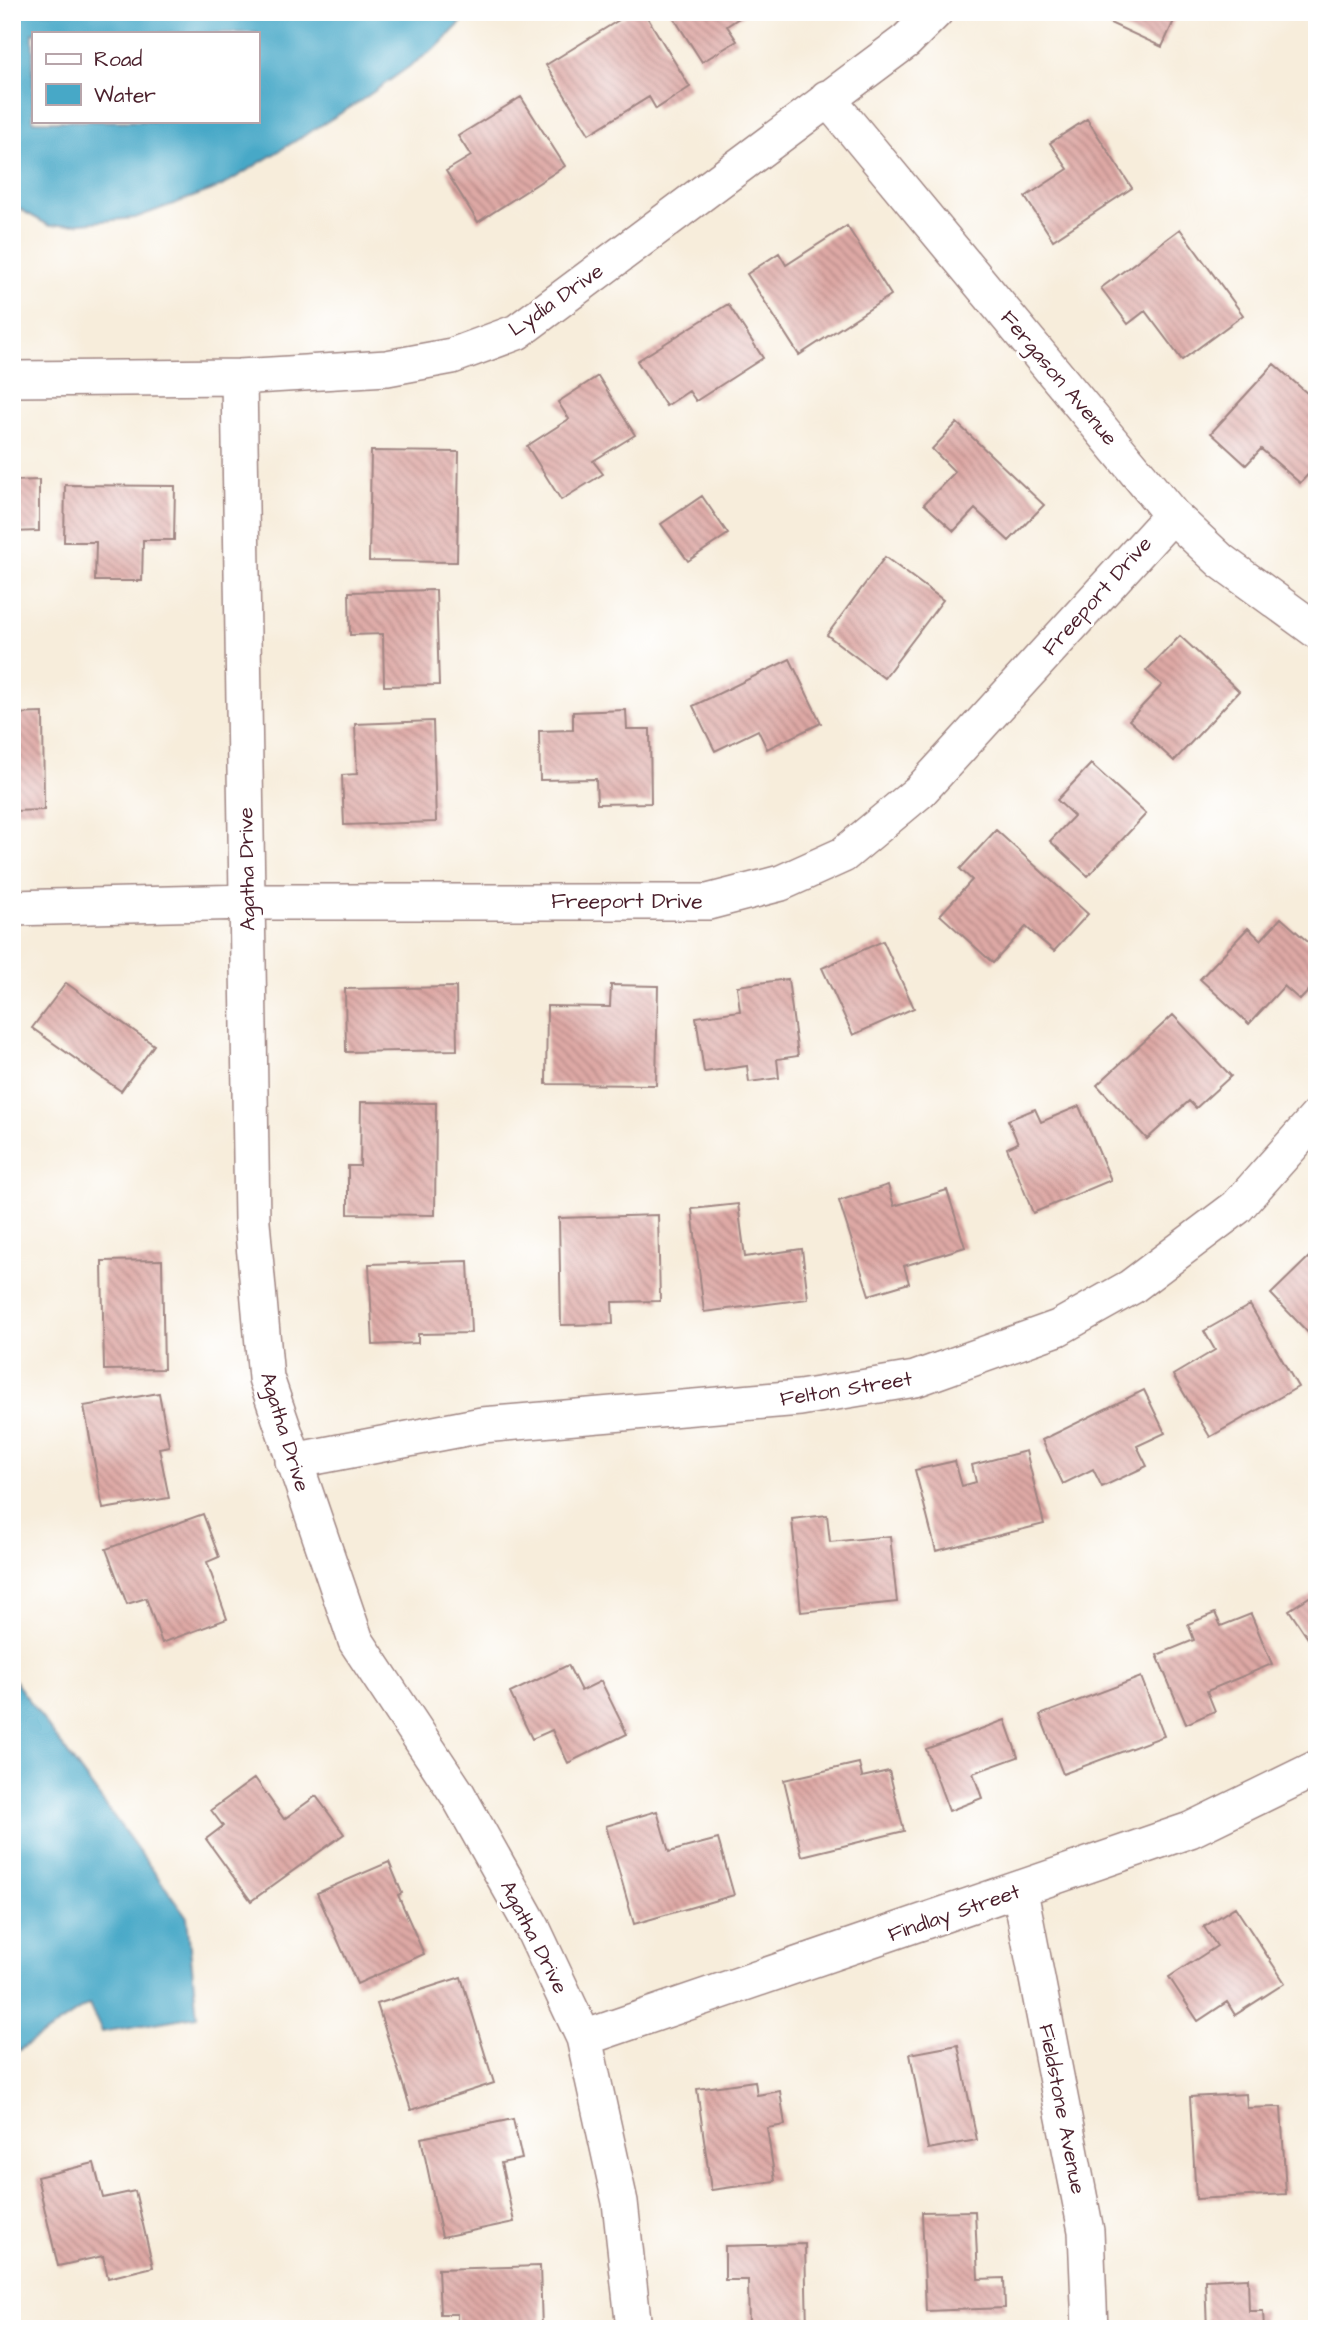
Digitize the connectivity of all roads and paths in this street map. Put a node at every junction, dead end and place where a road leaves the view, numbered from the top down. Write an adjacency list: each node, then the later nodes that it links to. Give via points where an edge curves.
1 (935, 12): 2 (street, Lydia Drive, via 906,41)
2 (827, 98): 3 (street, Lydia Drive, via 517,332 452,356 387,368); 5 (street, Fergason Avenue)
3 (239, 377): 4 (street, Lydia Drive); 7 (street, Agatha Drive)
4 (12, 379)
5 (1172, 515): 6 (street, Fergason Avenue, via 1222,561); 7 (street, Freeport Drive, via 920,791 843,855 781,883 708,902)
6 (1317, 631)
7 (248, 902): 8 (street, Freeport Drive); 10 (street, Agatha Drive, via 252,1222 265,1378)
8 (12, 908)
9 (1317, 1117): 10 (street, Felton Street, via 1237,1207 1131,1287 1058,1328 915,1379 800,1398 482,1425)
10 (293, 1461): 13 (street, Agatha Drive, via 356,1641 458,1795 532,1927)
11 (1317, 1768): 12 (street, Findlay Street, via 1190,1830)
12 (1020, 1891): 13 (street, Findlay Street); 15 (street, Fieldstone Avenue, via 1086,2231)
13 (584, 2038): 14 (street, Agatha Drive, via 620,2202)
14 (634, 2329)
15 (1090, 2329)

